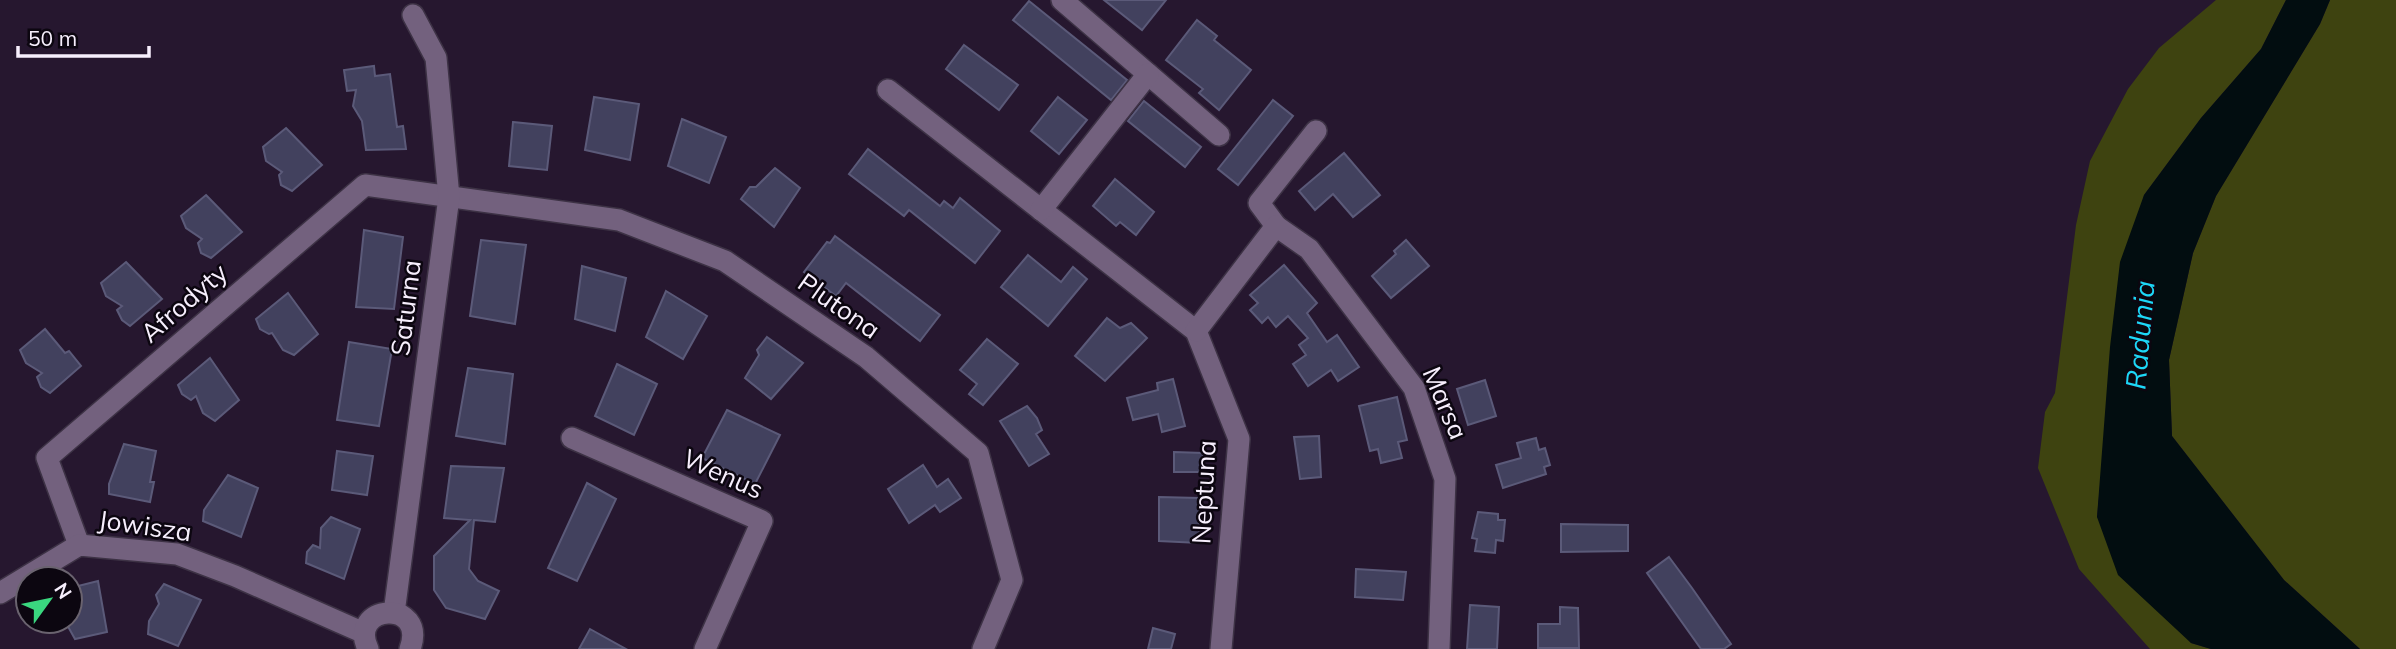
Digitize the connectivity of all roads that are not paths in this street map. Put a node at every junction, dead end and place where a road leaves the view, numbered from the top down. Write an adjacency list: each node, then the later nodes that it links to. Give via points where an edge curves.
1 (1062, 0): 3 (street)
2 (413, 15): 7 (street, Saturna, via 436,58)
3 (1148, 74): 6 (street); 8 (street)
4 (887, 90): 8 (street)
5 (1316, 131): 9 (street, via 1259,203)
6 (1219, 135)
7 (449, 197): 12 (street, Afrodyty, via 365,185 47,458); 14 (street, Saturna); 18 (street, Plutona, via 619,220 713,256 866,357 978,453 1012,580)
8 (1041, 210): 10 (street)
9 (1276, 226): 10 (street); 20 (street, Marsa, via 1309,249 1414,388 1445,480)
10 (1196, 331): 19 (street, Neptuna, via 1239,439)
11 (572, 438): 17 (street, Wenus, via 762,521)
12 (79, 545): 13 (street, Jowisza); 15 (street, Jowisza, via 177,554 235,576)
13 (0, 593)
14 (394, 613): 15 (street, via 372,618); 16 (street, via 412,630)
15 (366, 641)
16 (411, 649)
17 (705, 649)
18 (983, 649)
19 (1221, 649)
20 (1439, 649)

